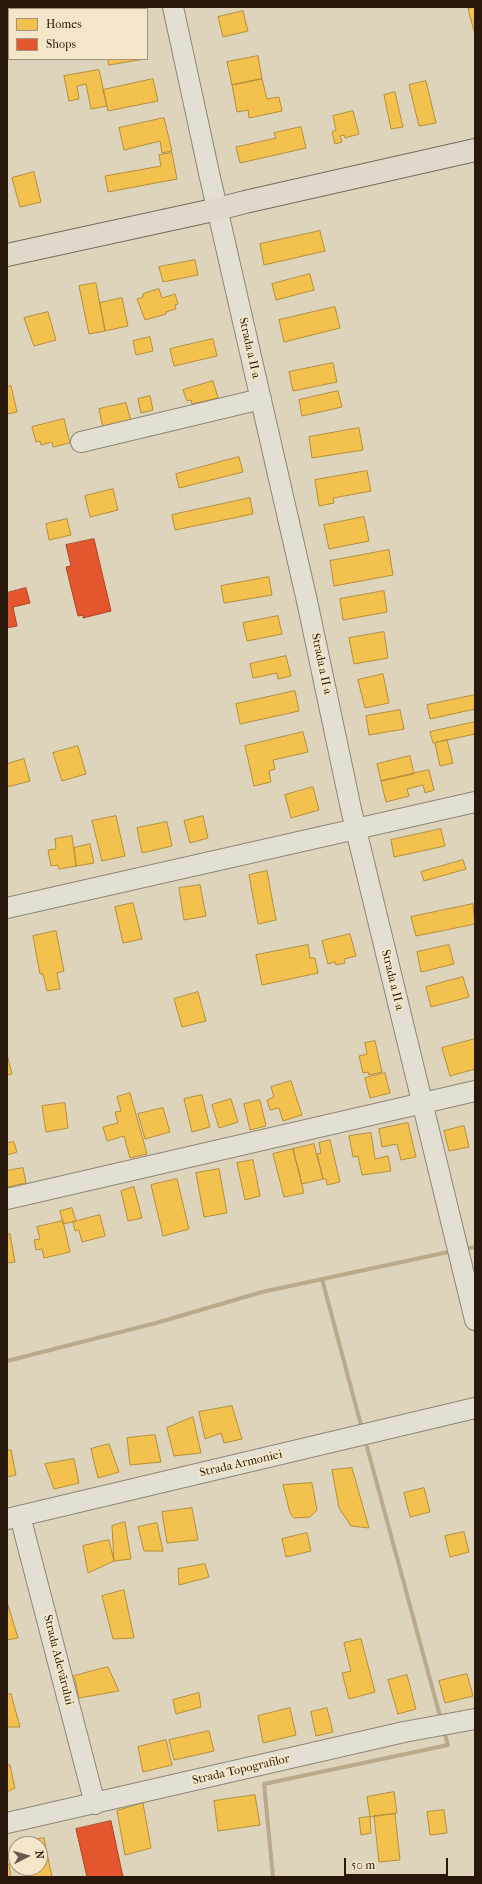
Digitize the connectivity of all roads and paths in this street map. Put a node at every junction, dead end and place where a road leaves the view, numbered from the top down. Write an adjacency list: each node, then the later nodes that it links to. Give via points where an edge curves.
1 (173, 7): 3 (street, Strada a II-a)
2 (475, 150): 3 (main road)
3 (218, 209): 4 (main road); 5 (street, Strada a II-a)
4 (7, 255)
5 (261, 399): 6 (street); 8 (street, Strada a II-a)
6 (82, 442)
7 (475, 802): 8 (street)
8 (356, 829): 9 (street); 11 (street, Strada a II-a)
9 (7, 908)
10 (475, 1091): 11 (street)
11 (422, 1102): 12 (street); 13 (street, Strada a II-a)
12 (7, 1199)
13 (475, 1320)
14 (475, 1408): 15 (street, Strada Armoniei)
15 (14, 1518): 17 (street, Strada Adevărului)
16 (475, 1719): 17 (street, Strada Topografilor, via 442,1724)
17 (95, 1804): 18 (street, Strada Topografilor)
18 (7, 1823)

